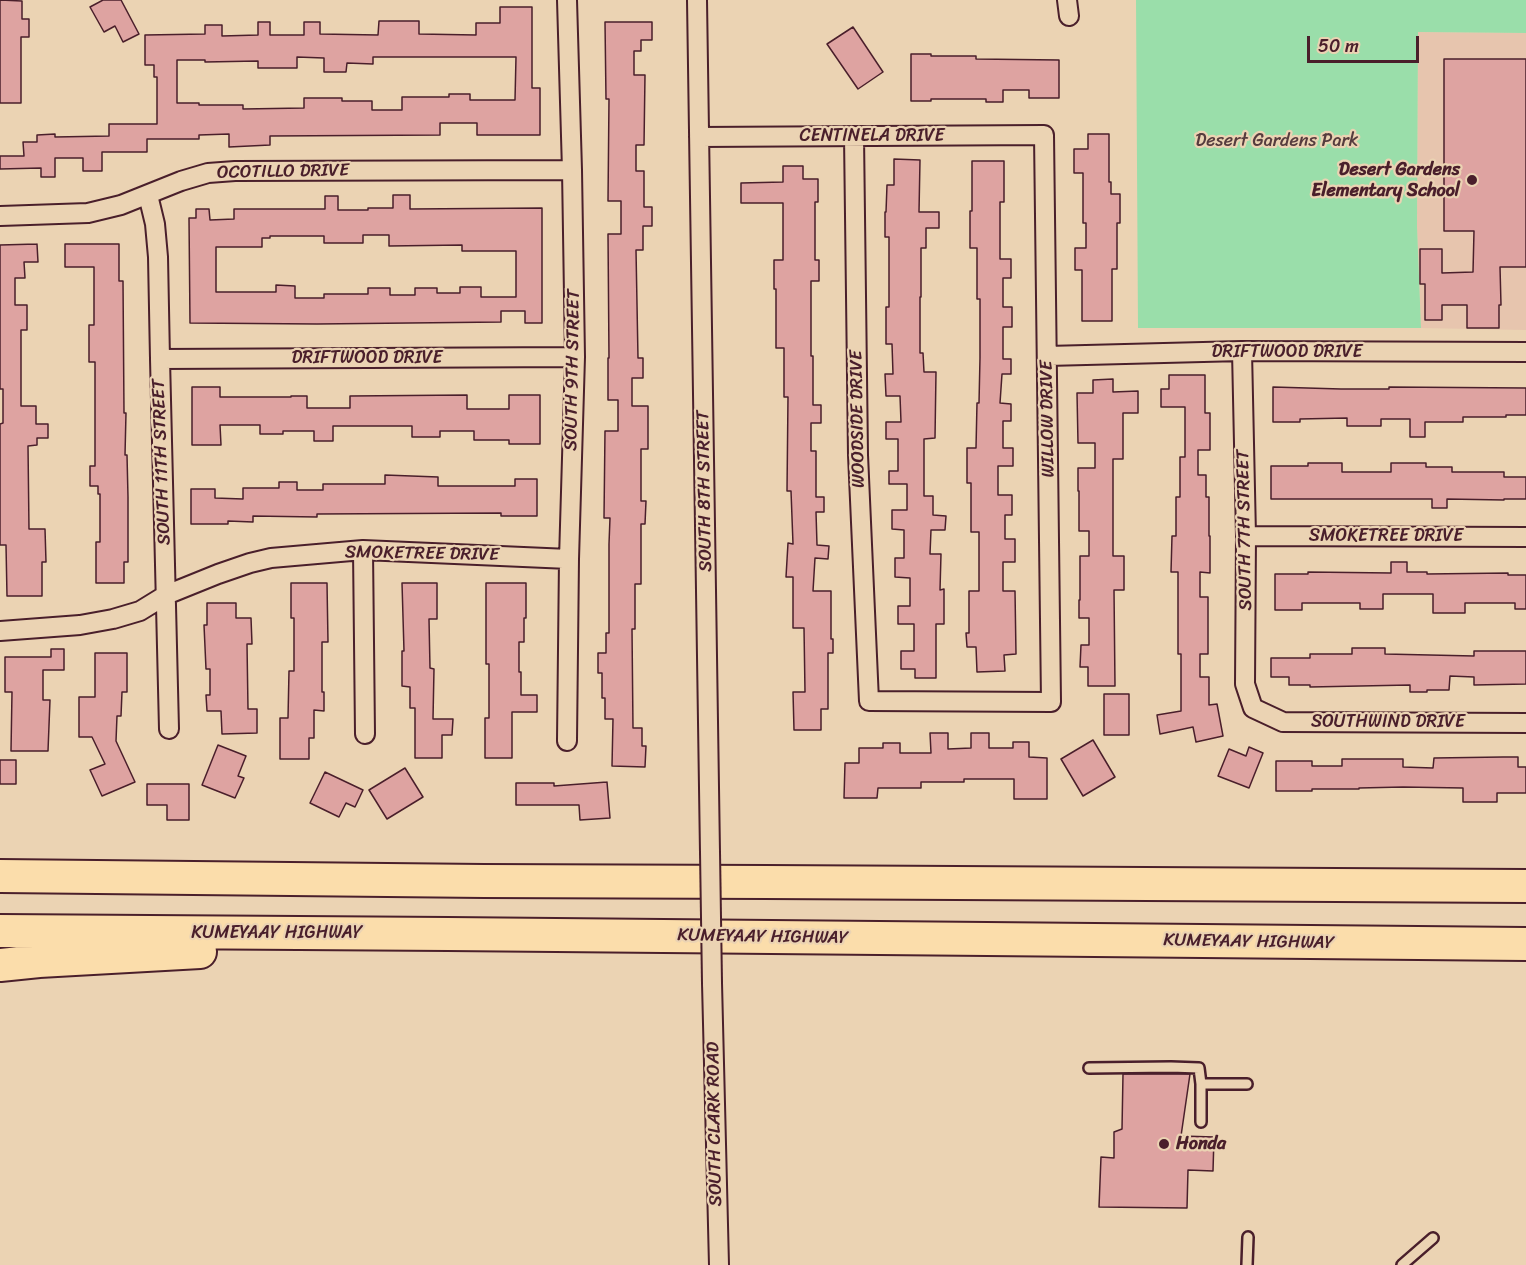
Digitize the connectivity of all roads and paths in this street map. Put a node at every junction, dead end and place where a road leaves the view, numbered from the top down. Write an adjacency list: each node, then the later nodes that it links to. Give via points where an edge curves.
1 (567, 0): 6 (street, SOUTH 9TH STREET)
2 (697, 0): 5 (street, SOUTH 8TH STREET)
3 (1044, 135): 4 (street, CENTINELA DRIVE); 11 (street, WILLOW DRIVE)
4 (854, 136): 5 (street, CENTINELA DRIVE); 20 (street, WOODSIDE DRIVE, via 858,455 869,701)
5 (699, 138): 32 (street, SOUTH 8TH STREET, bridge)
6 (572, 170): 7 (street, OCOTILLO DRIVE, via 235,171 208,173); 12 (street, SOUTH 9TH STREET)
7 (148, 195): 8 (street, OCOTILLO DRIVE, via 88,213); 13 (street, SOUTH 11TH STREET, via 159,257)
8 (0, 216)
9 (1242, 351): 10 (street, DRIFTWOOD DRIVE); 11 (street, DRIFTWOOD DRIVE); 14 (street, SOUTH 7TH STREET)
10 (1526, 352)
11 (1047, 356): 20 (street, WILLOW DRIVE)
12 (575, 357): 13 (street, DRIFTWOOD DRIVE); 17 (street, SOUTH 9TH STREET)
13 (160, 359): 18 (street, SOUTH 11TH STREET)
14 (1246, 536): 15 (street, SMOKETREE DRIVE); 21 (street, SOUTH 7TH STREET, via 1245,684)
15 (1526, 537)
16 (363, 550): 17 (street, SMOKETREE DRIVE); 18 (street, SMOKETREE DRIVE, via 271,558); 24 (street)
17 (569, 559): 25 (street, SOUTH 9TH STREET)
18 (166, 596): 19 (street, SMOKETREE DRIVE, via 140,611 113,619); 23 (street, SOUTH 11TH STREET)
19 (0, 631)
20 (1051, 702)
21 (1253, 708): 22 (street, SOUTHWIND DRIVE, via 1283,722)
22 (1526, 723)
23 (169, 729)
24 (365, 734)
25 (567, 741)
26 (0, 876): 27 (highway)
27 (1526, 886)
28 (0, 932): 29 (highway, KUMEYAAY HIGHWAY)
29 (448, 934): 30 (highway, KUMEYAAY HIGHWAY); 31 (highway, via 390,949 201,952)
30 (1526, 944)
31 (0, 965)
32 (712, 983): 39 (street, SOUTH CLARK ROAD)
33 (1089, 1068): 34 (lane, via 1199,1068)
34 (1201, 1084): 35 (lane); 36 (lane)
35 (1246, 1084)
36 (1201, 1122)
37 (1248, 1237): 40 (lane)
38 (1433, 1238): 41 (lane)
39 (719, 1265)
40 (1247, 1265)
41 (1402, 1265)

